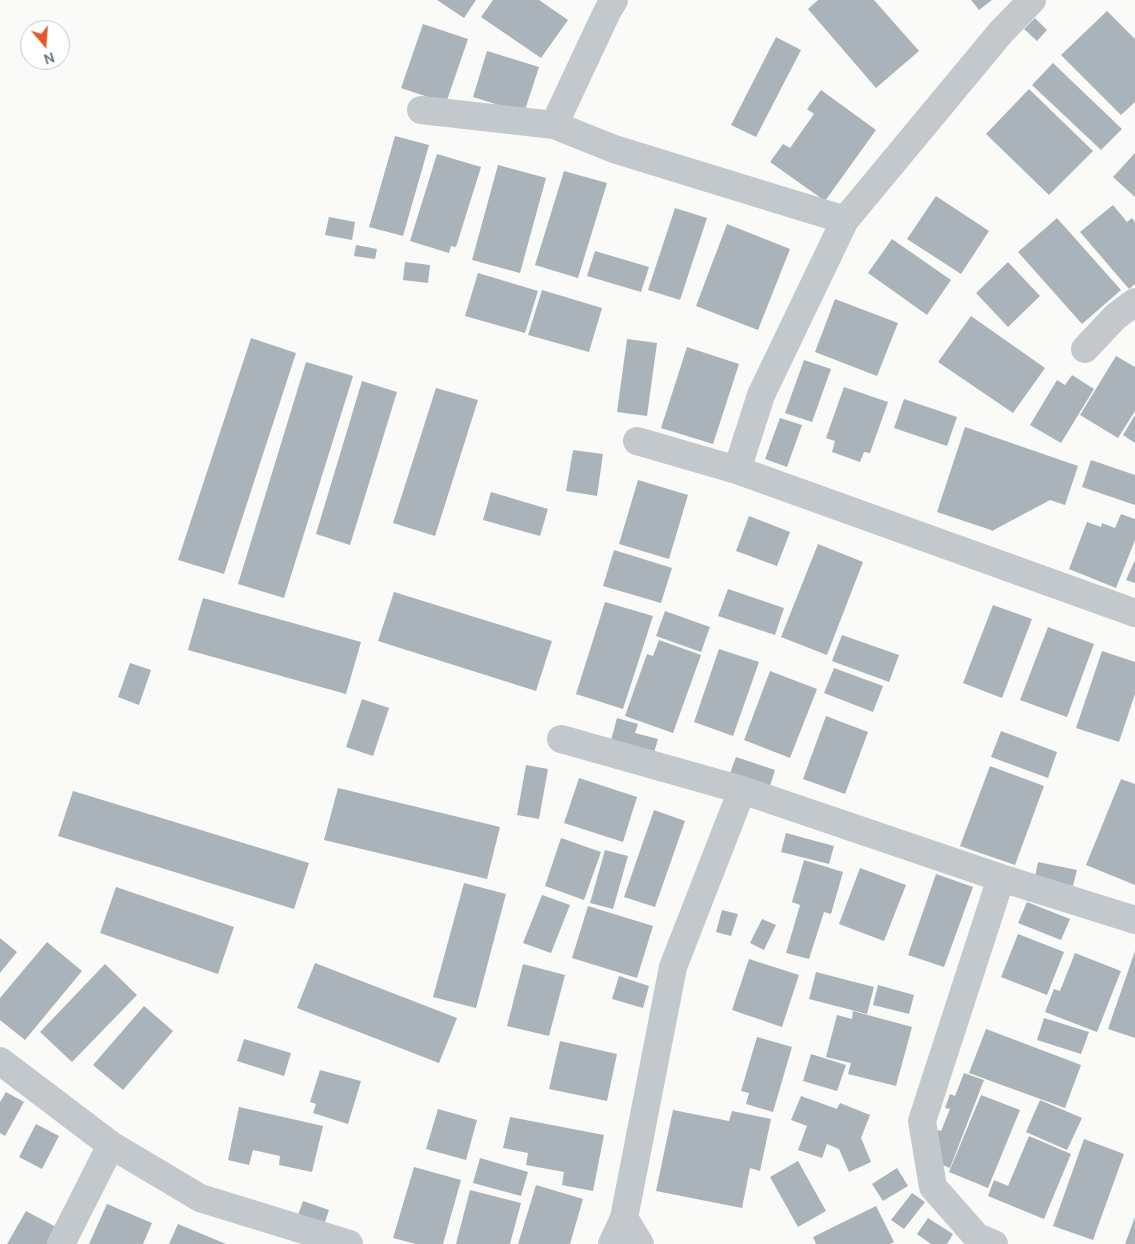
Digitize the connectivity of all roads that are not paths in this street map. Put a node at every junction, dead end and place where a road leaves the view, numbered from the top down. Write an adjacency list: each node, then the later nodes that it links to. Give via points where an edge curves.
1 (614, 0): 4 (street)
2 (1032, 0): 5 (street)
3 (421, 110): 4 (street)
4 (554, 125): 5 (street, via 614,150)
5 (845, 220): 9 (street, via 761,395)
6 (1135, 302): 7 (street, via 1115,317)
7 (1085, 349)
8 (637, 441): 9 (street)
9 (737, 470): 10 (street)
10 (1135, 613)
11 (561, 739): 12 (street)
12 (742, 790): 13 (street); 17 (street, via 673,967)
13 (1001, 878): 14 (street); 22 (street, via 922,1121 932,1187 977,1237)
14 (1135, 920)
15 (0, 1061): 16 (street)
16 (111, 1145): 18 (street); 19 (street, via 200,1198)
17 (624, 1218): 20 (street); 21 (street)
18 (61, 1244)
19 (349, 1244)
20 (612, 1244)
21 (640, 1244)
22 (994, 1244)

